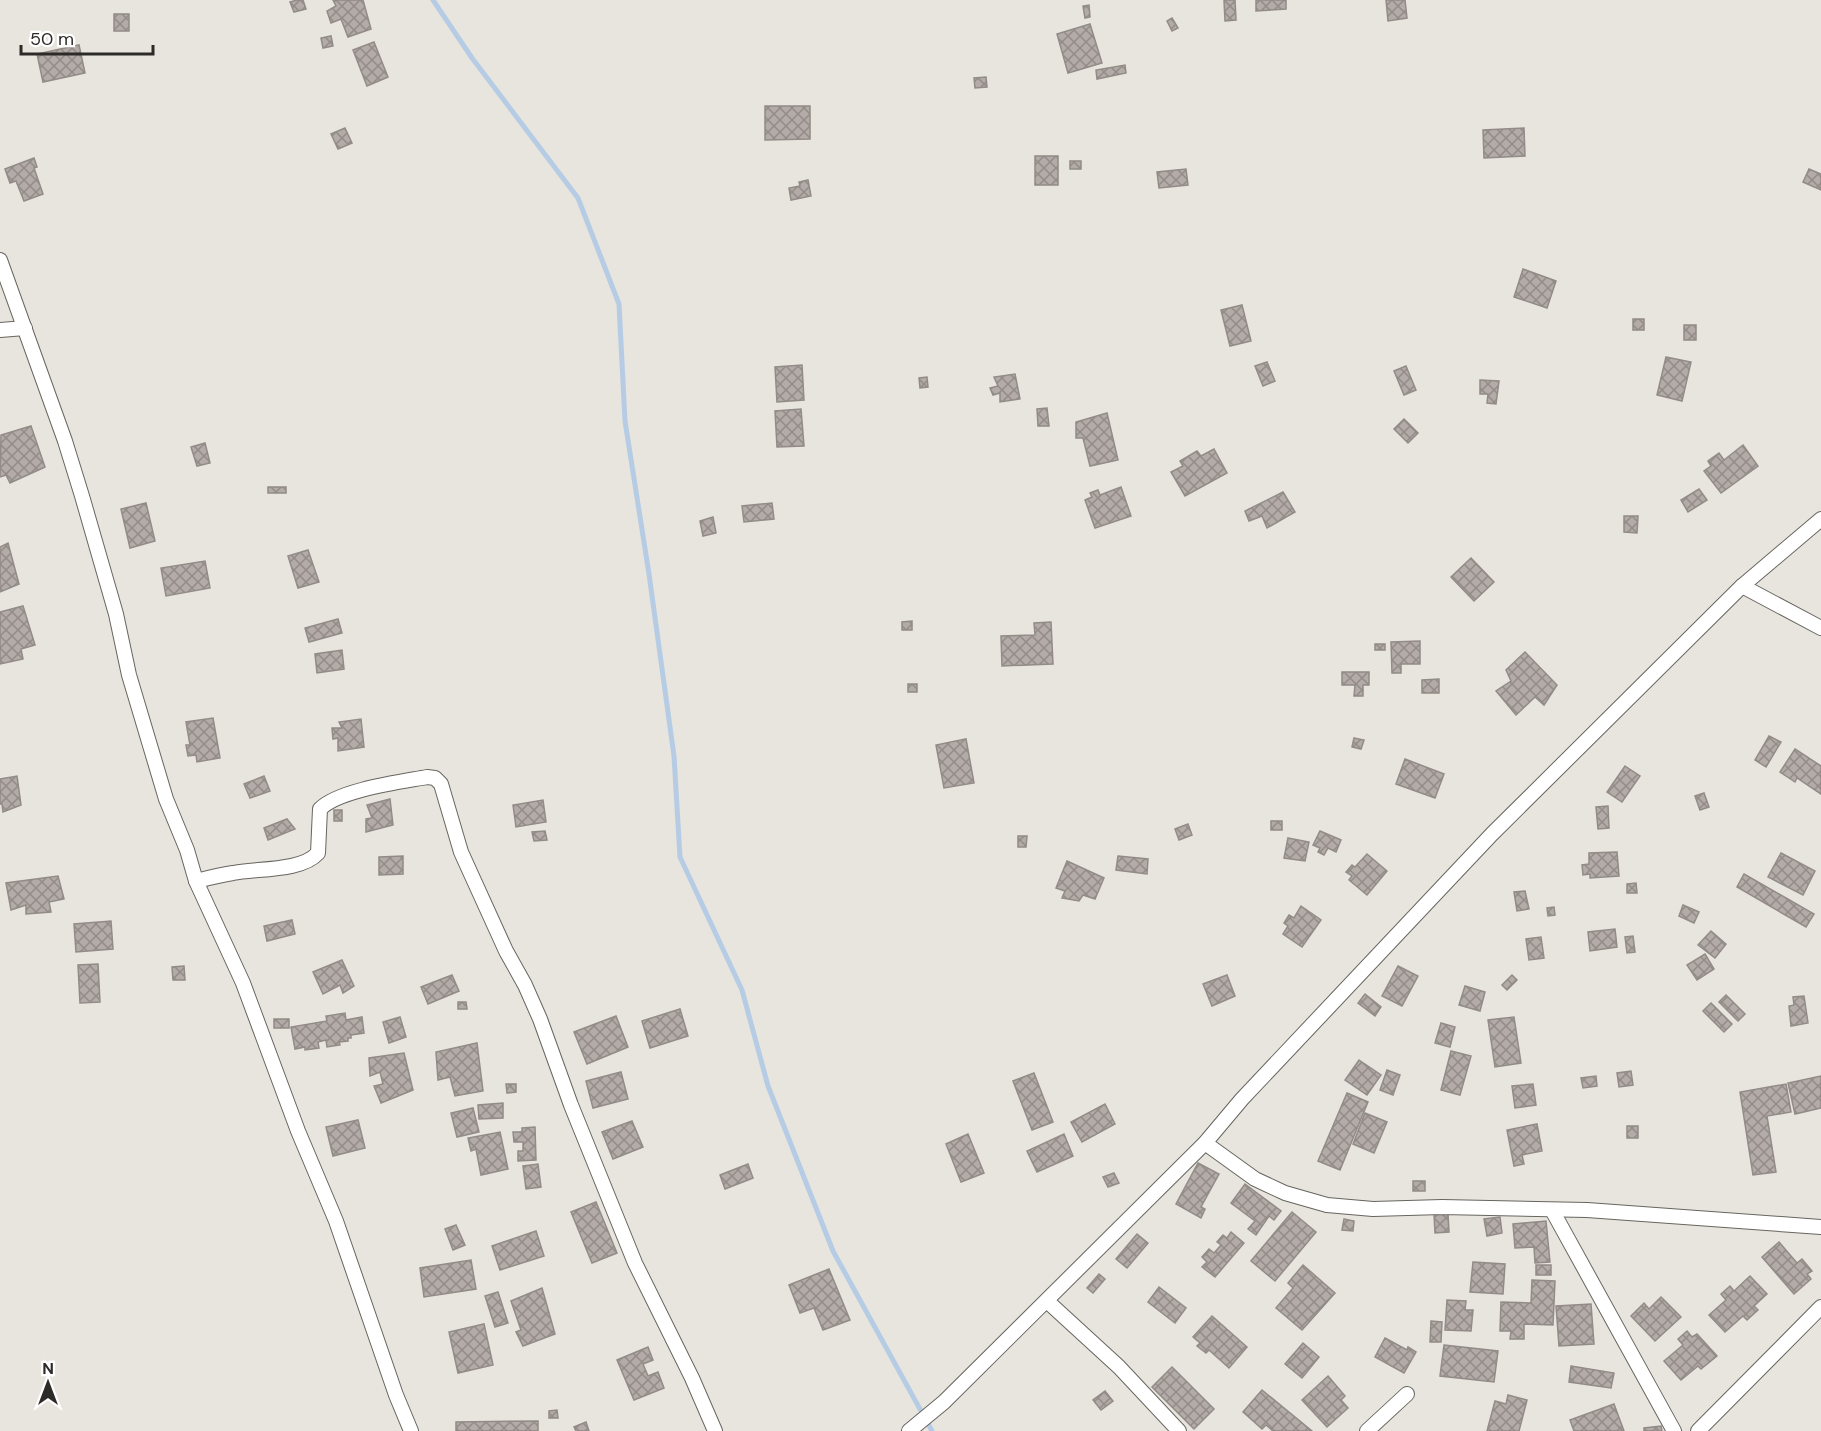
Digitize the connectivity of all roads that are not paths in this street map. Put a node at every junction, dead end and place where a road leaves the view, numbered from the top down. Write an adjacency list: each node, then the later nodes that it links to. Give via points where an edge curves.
1 (0, 260): 2 (street)
2 (25, 328): 3 (street); 7 (street, via 79,485 129,675 166,799)
3 (0, 330)
4 (1821, 519): 5 (street)
5 (1742, 586): 6 (street); 8 (street, via 1476,851)
6 (1821, 628)
7 (196, 881): 14 (street, via 243,983 336,1221); 15 (street, via 307,862 318,853 320,809 347,794 427,777 441,784 461,852 540,1019 635,1263)
8 (1205, 1143): 9 (street, via 1255,1179 1327,1205); 11 (street)
9 (1552, 1210): 10 (street); 19 (street)
10 (1821, 1227)
11 (1047, 1301): 16 (street); 17 (street, via 1111,1359)
12 (1821, 1307): 20 (street)
13 (1407, 1394): 18 (street)
14 (411, 1431)
15 (715, 1431)
16 (909, 1431)
17 (1179, 1431)
18 (1367, 1431)
19 (1674, 1431)
20 (1698, 1431)

